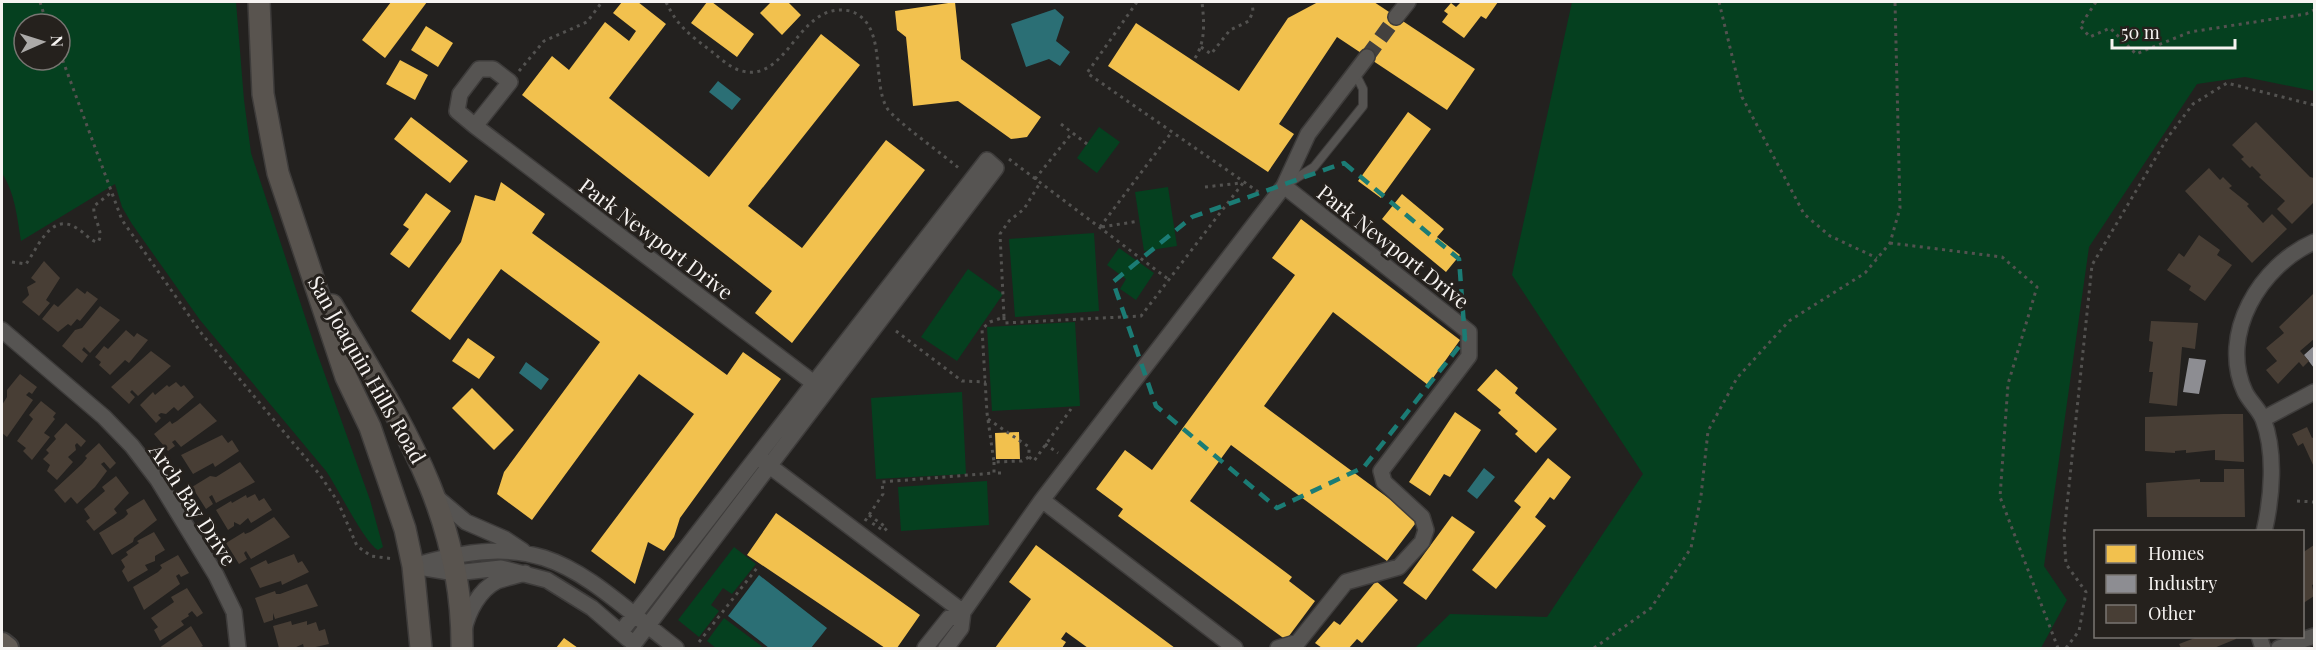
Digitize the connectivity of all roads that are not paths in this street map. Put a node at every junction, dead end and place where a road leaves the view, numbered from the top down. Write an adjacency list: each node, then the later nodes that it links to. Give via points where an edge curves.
1 (259, 2): 9 (street, San Joaquin Hills Road, via 263,94 269,133)
2 (1408, 2): 3 (street)
3 (1396, 17)
4 (1367, 57): 5 (street)
5 (1355, 73): 7 (street, via 1308,134); 7 (lane, via 1363,88 1362,106 1314,167)
6 (475, 126): 6 (street, Park Newport Drive, via 457,111 460,94 479,69 498,71 510,82); 11 (street, Park Newport Drive)
7 (1284, 186): 18 (street); 39 (street, Park Newport Drive, via 1469,332 1470,347 1468,356 1381,471 1384,482 1422,516 1426,530 1422,542 1399,567 1346,582 1298,642)
8 (2314, 242): 14 (street, via 2283,260 2268,277 2248,306 2241,328 2239,369 2245,392)
9 (309, 266): 17 (street, San Joaquin Hills Road, via 391,403); 22 (street, San Joaquin Hills Road, via 346,376 370,427)
10 (2, 330): 33 (street, Arch Bay Drive, via 104,417 158,480 234,612)
11 (812, 383): 12 (street, Park Newport Drive); 12 (street, via 987,160 996,168); 15 (street)
12 (826, 392): 16 (street)
13 (2314, 392): 14 (street)
14 (2263, 419): 19 (street, via 2271,490)
15 (756, 455): 16 (street); 25 (street)
16 (769, 466): 24 (street); 26 (street)
17 (434, 494): 20 (street, via 466,522); 21 (street, San Joaquin Hills Road)
18 (1042, 500): 24 (street); 38 (street)
19 (2264, 530)
20 (523, 551): 21 (street, via 497,550); 25 (street, via 570,568)
21 (454, 563): 22 (street); 23 (street); 29 (street, San Joaquin Hills Road)
22 (413, 566): 34 (street, San Joaquin Hills Road)
23 (525, 573): 27 (street, via 569,591); 29 (street, via 497,581 481,595 467,617)
24 (963, 612): 36 (street, via 949,618); 37 (street, via 961,628)
25 (634, 615): 26 (street); 27 (street)
26 (648, 627): 31 (street); 35 (street)
27 (621, 632): 31 (street)
28 (2314, 636): 40 (street)
29 (462, 643)
30 (2, 644): 32 (main road)
31 (634, 647)
32 (7, 648)
33 (238, 648)
34 (420, 648)
35 (676, 648)
36 (925, 648)
37 (946, 648)
38 (1235, 648)
39 (1278, 648)
40 (2279, 648)

